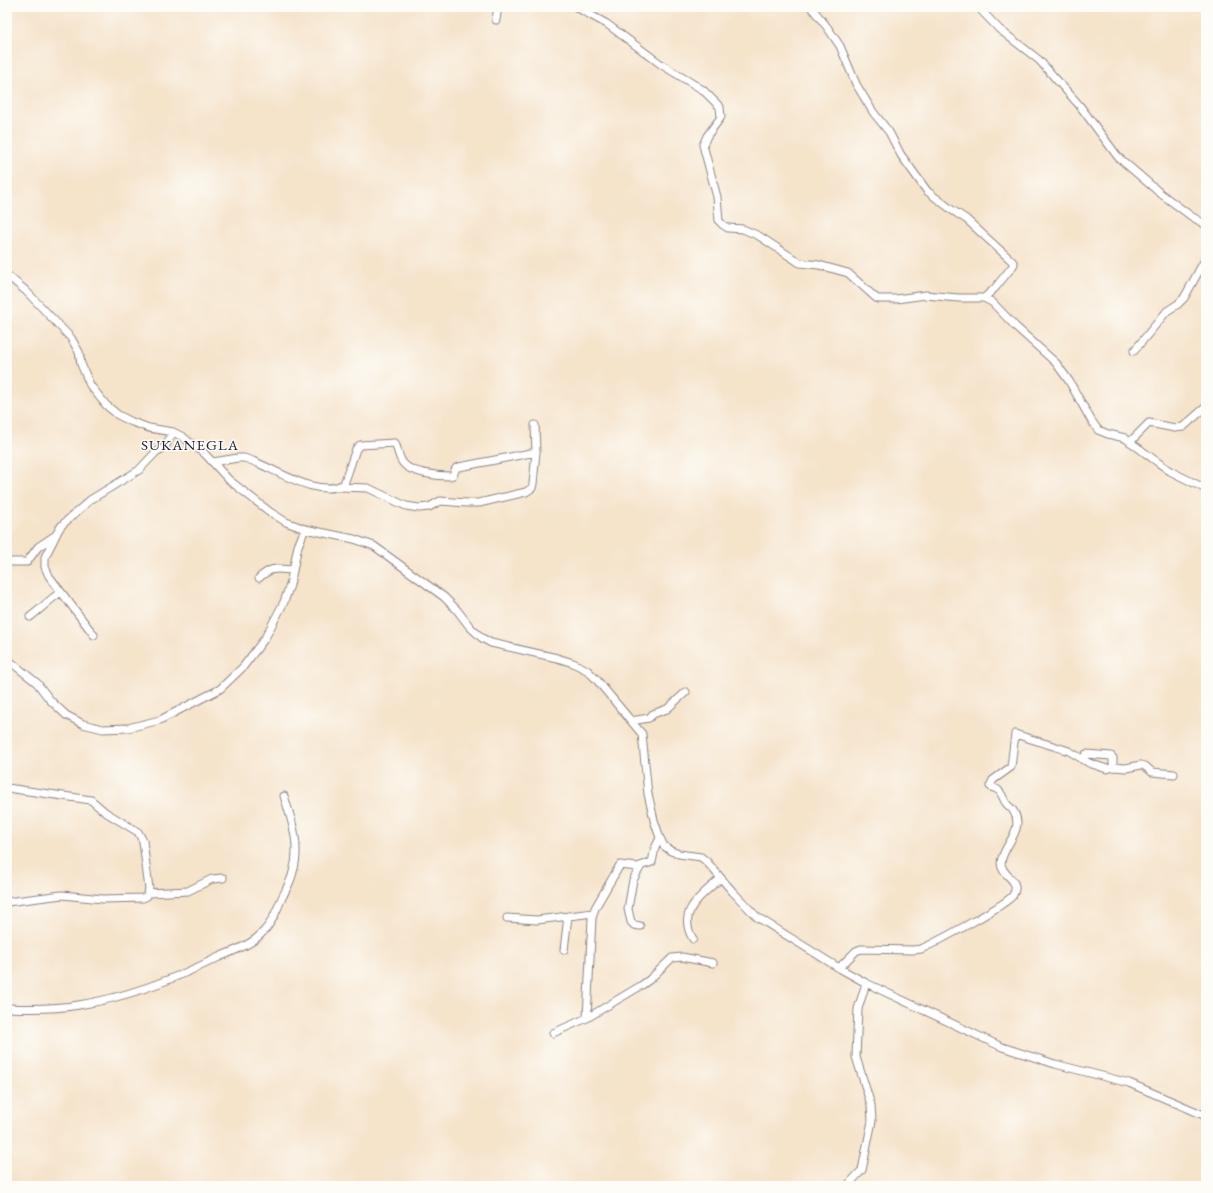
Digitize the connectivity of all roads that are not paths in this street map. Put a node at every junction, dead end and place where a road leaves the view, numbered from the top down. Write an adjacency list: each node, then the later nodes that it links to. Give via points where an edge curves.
1 (498, 7): 5 (street)
2 (576, 7): 9 (street, via 607,24 662,65 703,90 720,107 721,117 703,145 717,197 719,221 723,226 743,229 759,236 800,263 848,273 879,299 926,295)
3 (811, 7): 9 (street, via 840,46 856,84 927,191 966,219 1014,264)
4 (978, 7): 6 (street, via 999,29 1039,60 1080,106 1118,157 1160,193)
5 (496, 20)
6 (1206, 225)
7 (1206, 258): 10 (street, via 1182,301 1167,311)
8 (7, 274): 13 (street, via 71,338 79,352 90,385 106,405 132,422)
9 (984, 298): 14 (street, via 992,302 1014,326 1056,363 1098,430 1123,437)
10 (1134, 351)
11 (1206, 407): 14 (street, via 1183,427 1149,423)
12 (535, 425): 15 (street)
13 (173, 432): 16 (street); 20 (street, via 164,449 156,452 135,473 90,500 65,522)
14 (1130, 442): 18 (street, via 1170,471)
15 (536, 452): 17 (street, via 533,484 530,490 479,503 440,501 429,507 412,507 368,488); 17 (street, via 459,467 450,476 406,467 394,443 360,445 356,449 344,484)
16 (213, 462): 17 (street, via 244,458 312,486); 19 (street, via 229,480 270,512 286,522)
17 (339, 487)
18 (1206, 489)
19 (305, 529): 22 (street); 29 (street, via 354,539 374,546 444,597 470,627 491,643 557,658 587,670)
20 (56, 535): 21 (street, via 38,547 27,562); 24 (street, via 45,557 45,567)
21 (8, 562)
22 (293, 570): 23 (street, via 274,568); 27 (street, via 284,602 264,638 237,674 220,689 160,720 128,728 103,729 83,724 66,715 50,700 37,682)
23 (258, 578)
24 (61, 592): 25 (street); 26 (street)
25 (30, 617)
26 (94, 635)
27 (7, 659)
28 (686, 692): 29 (street, via 667,708 652,714 649,718)
29 (631, 721): 35 (street, via 643,738 648,794)
30 (1083, 760): 31 (street, via 1108,769); 31 (street, via 1086,754 1111,756); 48 (street, via 1069,751 1015,734 1011,766 990,786 999,791 1016,816 1016,831 1001,862 1003,871 1014,882 1013,895 1000,905 921,949 862,948)
31 (1113, 767): 32 (street, via 1143,765 1152,772)
32 (1174, 774)
33 (7, 788): 39 (street, via 91,800 105,812 138,832 143,841)
34 (284, 796): 50 (street, via 296,839 297,854 293,873 276,911 261,935 202,966 157,985 112,998 41,1009)
35 (660, 838): 36 (street, via 652,862); 38 (street, via 664,846 672,851 701,857)
36 (641, 866): 41 (street, via 620,865); 44 (street, via 633,880 628,908 631,922)
37 (223, 878): 39 (street, via 212,879 188,891)
38 (721, 878): 45 (street, via 702,894 691,908 687,925); 48 (street, via 757,917)
39 (148, 893): 40 (street, via 144,898 103,900 62,895)
40 (7, 902)
41 (593, 912): 42 (street); 51 (street)
42 (568, 916): 43 (street, via 537,920); 46 (street)
43 (507, 918)
44 (640, 926)
45 (693, 939)
46 (564, 950)
47 (713, 964): 51 (street, via 682,957 672,958 649,980)
48 (839, 968): 49 (street)
49 (866, 984): 53 (street, via 1002,1047 1129,1083); 54 (street, via 859,1004 856,1050 858,1065 872,1105 872,1121 862,1170)
50 (7, 1008)
51 (586, 1018): 52 (street)
52 (553, 1033)
53 (1206, 1116)
54 (847, 1186)

